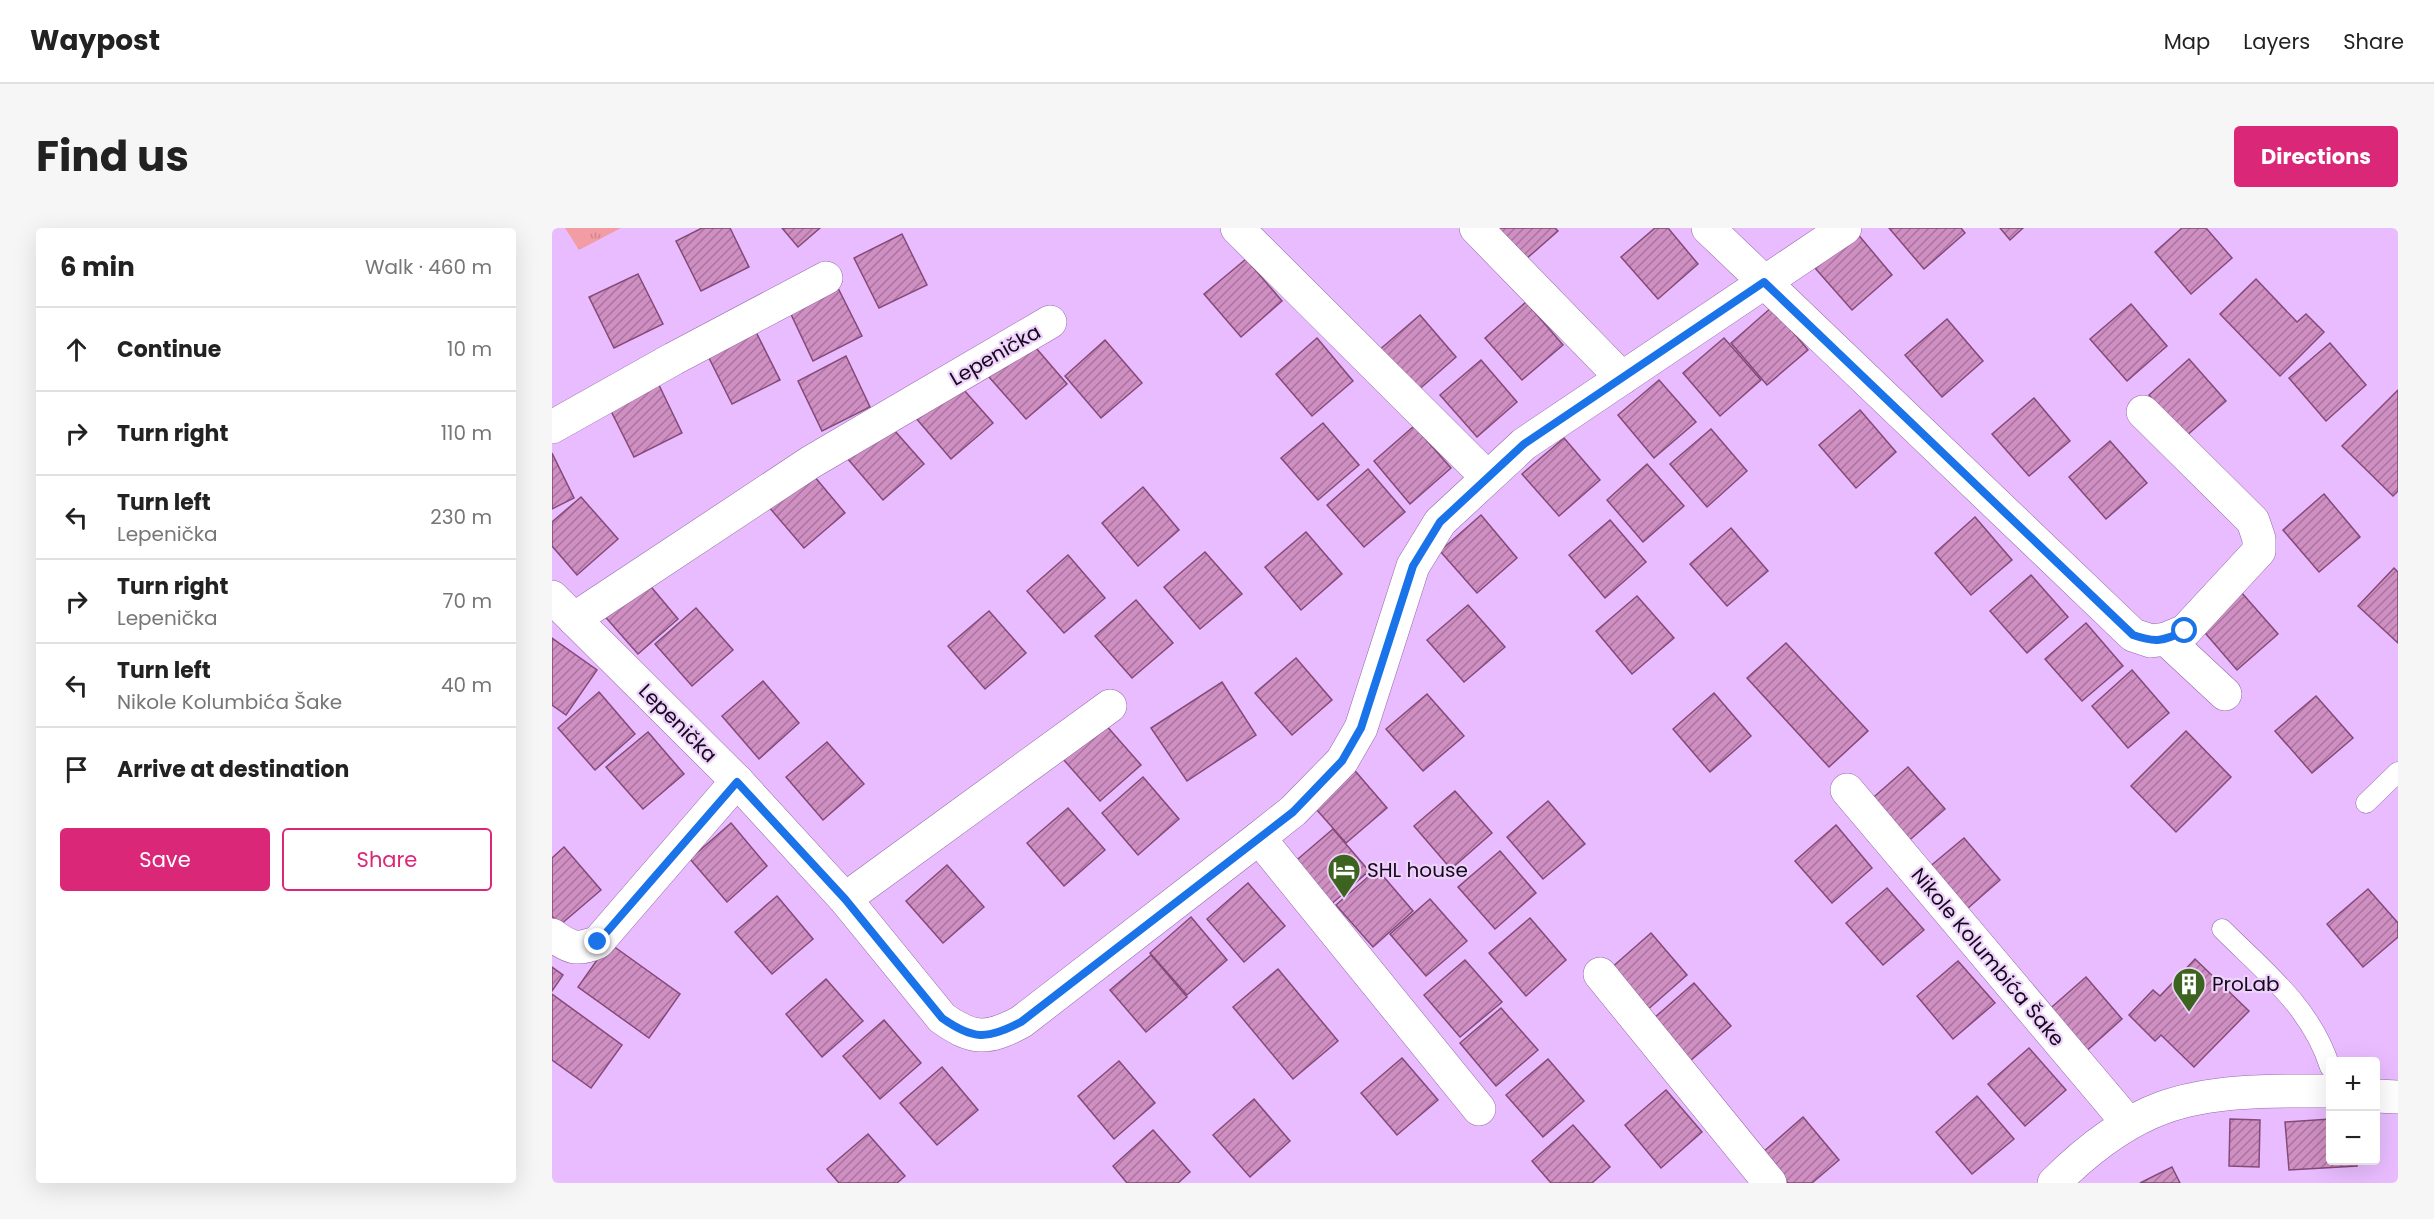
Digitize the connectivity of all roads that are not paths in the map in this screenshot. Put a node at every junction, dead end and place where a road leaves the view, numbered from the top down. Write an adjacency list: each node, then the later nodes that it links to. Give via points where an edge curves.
1 (1237, 228): 11 (street)
2 (1476, 228): 8 (street)
3 (1708, 228): 6 (street)
4 (1845, 228): 6 (street, Lepenička)
5 (826, 278): 10 (street)
6 (1764, 282): 8 (street, Lepenička); 13 (street, via 2133,635 2151,641)
7 (1050, 322): 12 (street, Lepenička)
8 (1622, 378): 11 (street, Lepenička, via 1524,444)
9 (2143, 412): 13 (street, via 2253,521 2259,539 2259,551 2185,631)
10 (552, 427)
11 (1487, 477): 20 (street, Lepenička, via 1440,522 1413,566 1361,728 1342,761 1293,812)
12 (563, 608): 17 (street, Lepenička)
13 (2166, 639): 14 (street)
14 (2225, 694)
15 (1110, 706): 21 (street)
16 (2398, 772): 19 (lane)
17 (737, 782): 21 (street, Lepenička); 23 (street, via 598,942 583,948 566,945)
18 (1847, 790): 30 (street, Nikole Kolumbića Šake)
19 (2366, 803)
20 (1260, 838): 21 (street, Lepenička, via 1021,1022 999,1034 977,1037 942,1018); 29 (street)
21 (845, 899)
22 (2222, 929): 25 (lane, via 2300,1006)
23 (552, 935)
24 (1600, 974): 31 (street)
25 (2326, 1057)
26 (2326, 1090): 30 (street, via 2254,1092 2197,1100 2163,1107)
27 (2380, 1096): 28 (street)
28 (2398, 1098)
29 (1479, 1108)
30 (2128, 1123): 32 (street)
31 (1770, 1183)
32 (2054, 1183)

